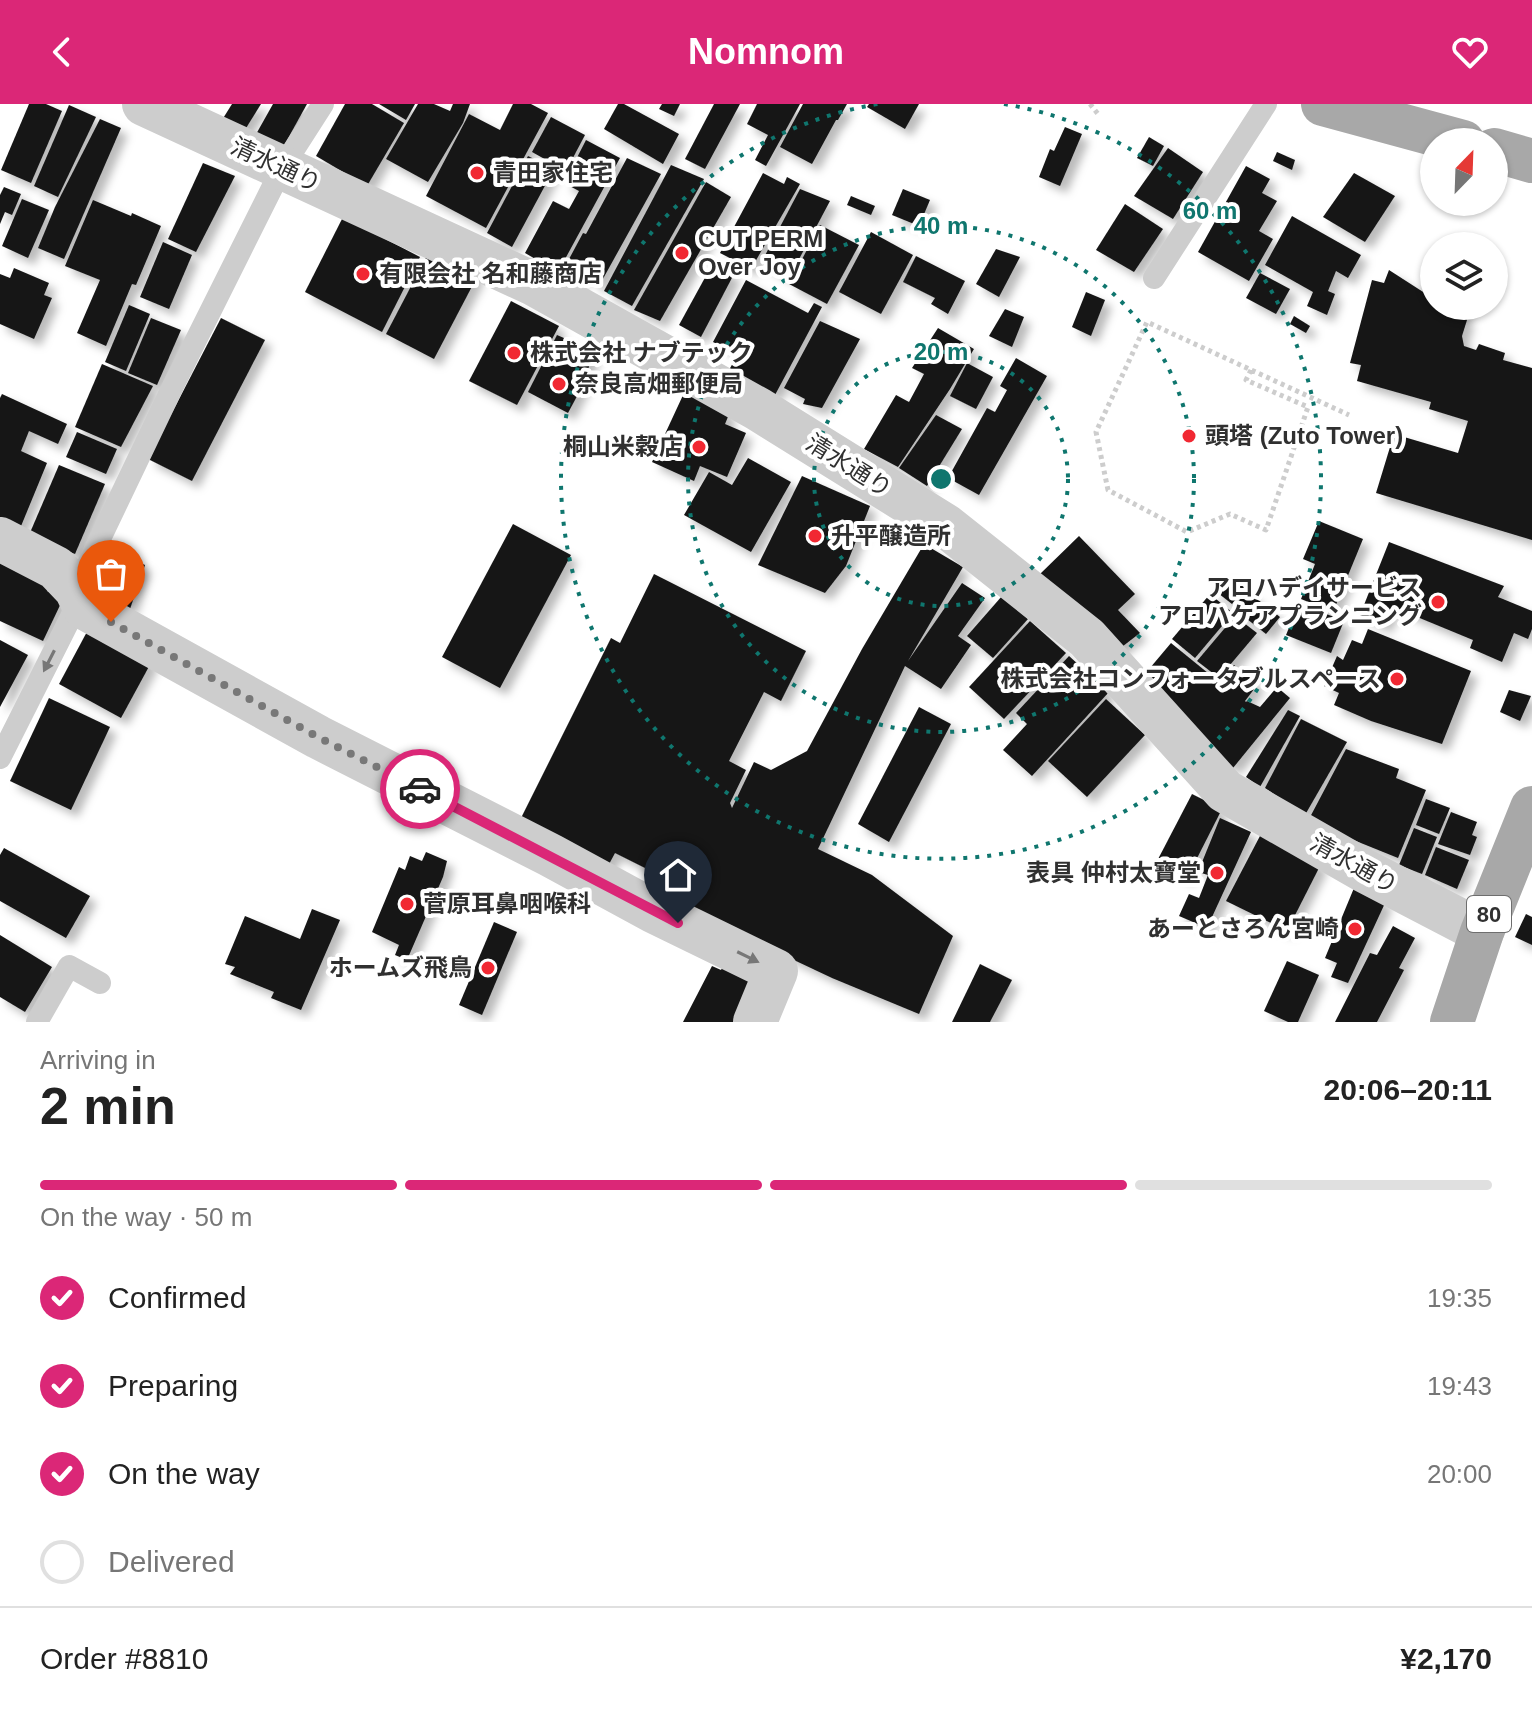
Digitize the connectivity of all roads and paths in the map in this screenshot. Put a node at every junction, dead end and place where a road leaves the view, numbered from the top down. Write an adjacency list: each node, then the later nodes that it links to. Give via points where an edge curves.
1 (144, 104): 10 (street, 清水通り)
2 (323, 104): 10 (lane)
3 (1090, 104): 6 (path)
4 (1266, 104): 11 (lane)
5 (1323, 104): 7 (main road)
6 (1098, 114)
7 (1439, 126)
8 (1508, 154): 9 (main road)
9 (1532, 161)
10 (282, 168): 15 (lane); 18 (street, 清水通り, via 534,284 758,409 946,526 1087,638 1225,791)
11 (1154, 278)
12 (1251, 370): 12 (path, via 1147,322 1096,432 1108,490 1187,532 1230,514 1266,530 1308,407 1246,380); 13 (path)
13 (1349, 415)
14 (0, 539): 15 (street, via 56,568)
15 (76, 589): 16 (lane, one-way to 16, via 73,613); 21 (street, one-way to 21, via 85,608 318,737 776,971)
16 (0, 758)
17 (1532, 808): 18 (main road, 80)
18 (1482, 932): 22 (main road, 80)
19 (100, 983): 20 (lane, via 69,966)
20 (37, 1022)
21 (755, 1022)
22 (1452, 1022)

